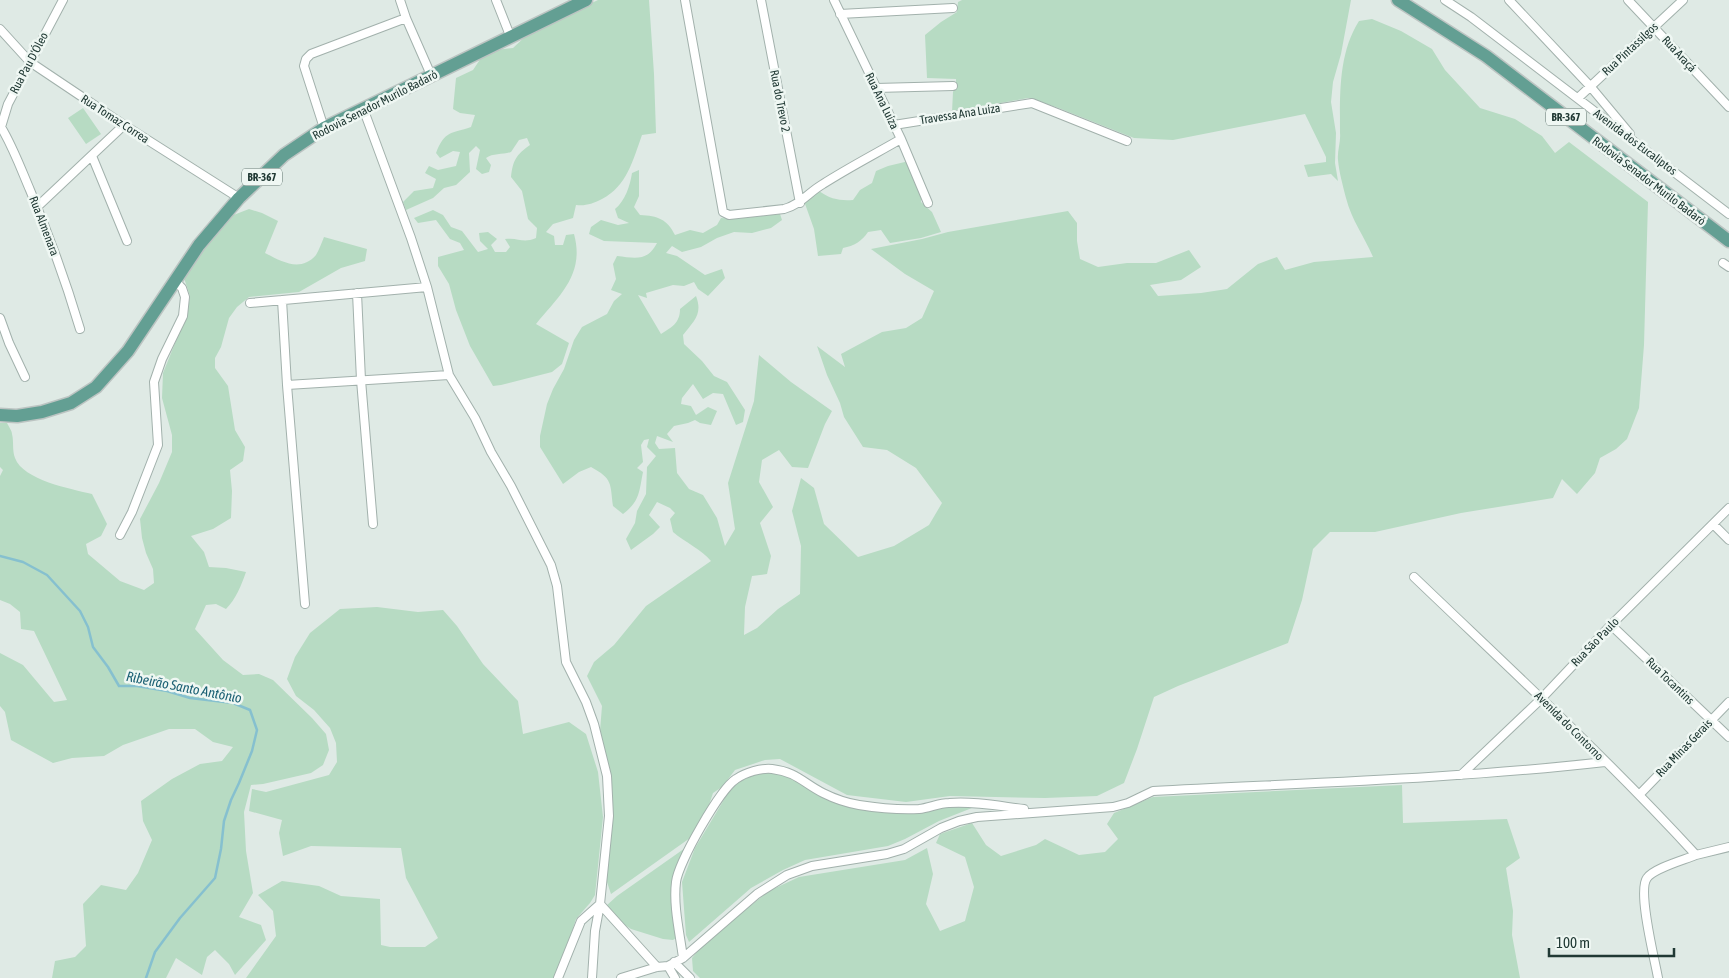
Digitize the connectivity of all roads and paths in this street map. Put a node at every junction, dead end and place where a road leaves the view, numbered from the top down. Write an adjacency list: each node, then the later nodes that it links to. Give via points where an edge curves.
1 (63, 0): 19 (street, Rua Pau D'Óleo)
2 (400, 0): 15 (street)
3 (496, 0): 18 (street)
4 (586, 0): 18 (main road, Rodovia Senador Murilo Badaró / BR-367)
5 (685, 0): 36 (street, via 723,212 729,215 784,209)
6 (761, 0): 36 (street, Rua do Trevo 2)
7 (834, 0): 14 (street, Rua Ana Luíza)
8 (1398, 0): 40 (main road, Rodovia Senador Murilo Badaró / BR-367, via 1486,56)
9 (1445, 0): 24 (street, Avenida dos Eucaliptos)
10 (1509, 0): 22 (street)
11 (1628, 0): 16 (street, Rua Araçá)
12 (1683, 0): 16 (street, Rua Pintassilgos)
13 (953, 8): 14 (street)
14 (840, 14): 23 (street, Rua Ana Luíza)
15 (406, 18): 20 (street); 30 (street, via 311,54 306,59 304,66)
16 (1654, 27): 22 (street, Rua Pintassilgos); 26 (street, Rua Araçá)
17 (0, 29): 19 (street, Rua Tomaz Correa)
18 (511, 38): 20 (main road, Rodovia Senador Murilo Badaró / BR-367)
19 (30, 62): 27 (street, Rua Tomaz Correa); 29 (street, Rua Pau D'Óleo)
20 (431, 75): 25 (main road, Rodovia Senador Murilo Badaró / BR-367)
21 (952, 86): 23 (street)
22 (1590, 86): 24 (street, Rua Pintassilgos); 33 (street)
23 (876, 88): 28 (street, Rua Ana Luíza)
24 (1578, 98): 33 (street, Avenida dos Eucaliptos)
25 (363, 108): 30 (main road, Rodovia Senador Murilo Badaró / BR-367); 43 (street)
26 (1729, 108)
27 (124, 125): 34 (street); 35 (street, Rua Tomaz Correa)
28 (894, 125): 31 (street, Rua Ana Luíza); 32 (street, Travessa Ana Luíza, via 1026,103 1037,104)
29 (0, 127): 38 (street, Rua Almenara, via 10,141)
30 (324, 128): 35 (main road, Rodovia Senador Murilo Badaró / BR-367, via 284,156)
31 (901, 139): 36 (street, via 822,184); 37 (street, Rua Ana Luíza)
32 (1127, 141)
33 (1637, 143): 39 (street, Avenida dos Eucaliptos)
34 (92, 156): 38 (street); 41 (street)
35 (239, 198): 42 (main road, Rodovia Senador Murilo Badaró / BR-367, via 199,245)
36 (800, 203)
37 (928, 203)
38 (37, 207): 48 (street, Rua Almenara, via 69,290)
39 (1729, 214)
40 (1729, 241)
41 (127, 242)
42 (176, 282): 53 (main road, Rodovia Senador Murilo Badaró / BR-367, via 128,351 96,387 71,404 17,416); 57 (street, via 186,297 182,316 154,382 158,445)
43 (427, 287): 44 (street); 49 (street)
44 (357, 293): 45 (street); 51 (street)
45 (282, 300): 46 (street); 52 (street)
46 (250, 302)
47 (0, 318): 50 (street)
48 (80, 329)
49 (449, 375): 51 (street); 72 (street, via 524,510 551,565 557,586 566,662 594,724 607,776 609,816)
50 (25, 377)
51 (361, 380): 52 (street); 55 (street)
52 (286, 385): 60 (street)
53 (0, 415)
54 (1729, 508): 56 (street, Rua São Paulo)
55 (373, 524)
56 (1713, 524): 58 (street); 61 (street, Rua São Paulo)
57 (120, 535)
58 (1729, 540)
59 (1414, 576): 62 (street, Avenida do Contorno)
60 (305, 604)
61 (1611, 625): 62 (street, Rua São Paulo); 64 (street, Rua Tocantins)
62 (1541, 699): 66 (street, Avenida do Contorno); 67 (street, Rua São Paulo)
63 (1729, 702): 64 (street, Rua Minas Gerais)
64 (1711, 720): 65 (street, Rua Tocantins); 68 (street, Rua Minas Gerais)
65 (1729, 737)
66 (1605, 762): 67 (street); 68 (street, Avenida do Contorno)
67 (1461, 775): 69 (street, via 1153,791 1120,806)
68 (1640, 794): 71 (street, Avenida do Contorno)
69 (1040, 812): 73 (street, via 977,816 941,828 904,849 812,866 787,876 757,894); 73 (street, via 988,804 948,803 920,809 856,805 824,793 791,773 758,770 736,779 723,792 685,858 676,882)
70 (1729, 847): 71 (street)
71 (1696, 855): 81 (street, via 1652,873 1643,888)
72 (600, 904): 75 (street); 76 (street, via 582,921); 77 (street)
73 (683, 958): 74 (street)
74 (671, 964): 75 (street); 79 (street); 80 (street)
75 (657, 967): 78 (street)
76 (558, 978)
77 (592, 978)
78 (621, 978)
79 (675, 978)
80 (690, 978)
81 (1658, 978)

